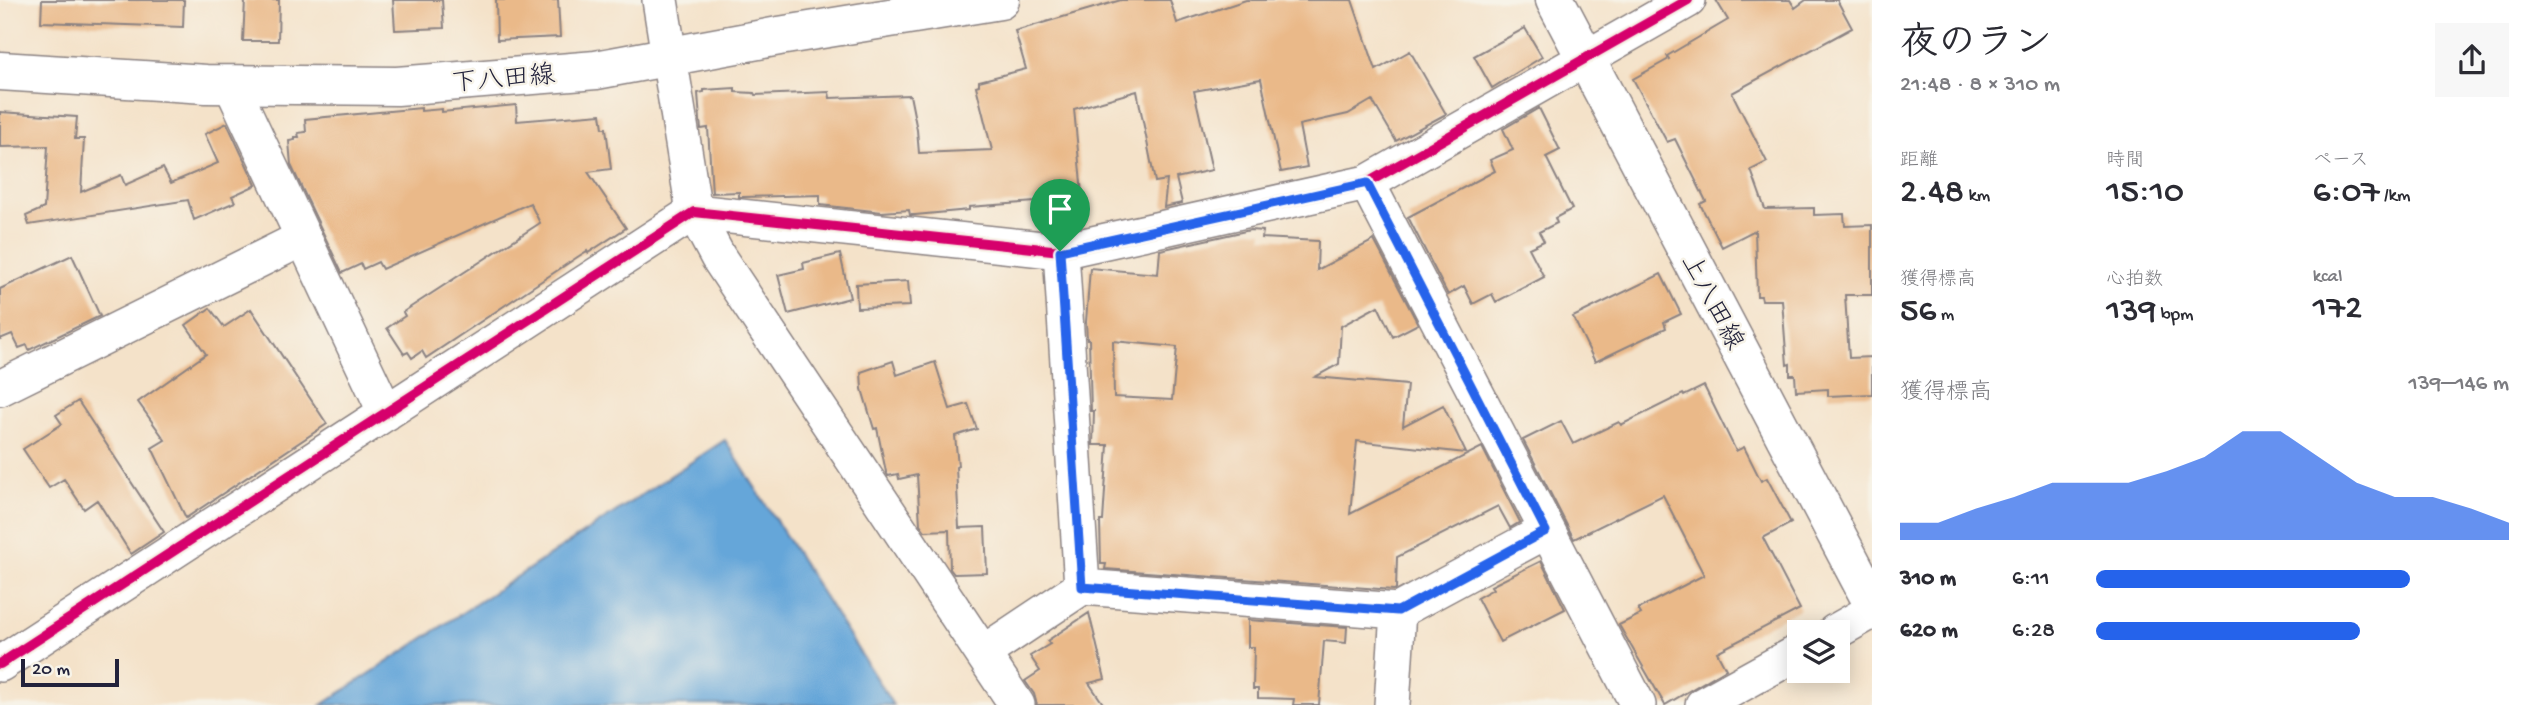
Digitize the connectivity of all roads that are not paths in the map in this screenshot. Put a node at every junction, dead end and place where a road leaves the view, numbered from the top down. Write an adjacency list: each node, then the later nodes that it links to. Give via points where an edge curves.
1 (660, 0): 5 (street)
2 (1000, 0): 5 (street, 下八田線)
3 (1555, 0): 6 (street, 上八田線)
4 (1688, 0): 6 (street)
5 (668, 55): 8 (street, 下八田線, via 596,69 397,86); 10 (street)
6 (1586, 57): 9 (street); 17 (street, 上八田線)
7 (0, 71): 8 (street, 下八田線)
8 (231, 84): 11 (street)
9 (1367, 183): 12 (street); 15 (street)
10 (694, 212): 12 (street); 14 (street); 21 (street, via 718,257)
11 (303, 238): 13 (street); 14 (street)
12 (1060, 251): 16 (street)
13 (0, 388)
14 (386, 413): 23 (street)
15 (1546, 531): 18 (street); 26 (street)
16 (1082, 587): 18 (street); 21 (street)
17 (1872, 602)
18 (1398, 611): 25 (street)
19 (1872, 611): 20 (street)
20 (1850, 623)
21 (983, 653): 24 (street)
22 (1787, 659): 27 (street)
23 (0, 664)
24 (1017, 705)
25 (1392, 705)
26 (1638, 705)
27 (1703, 705)

